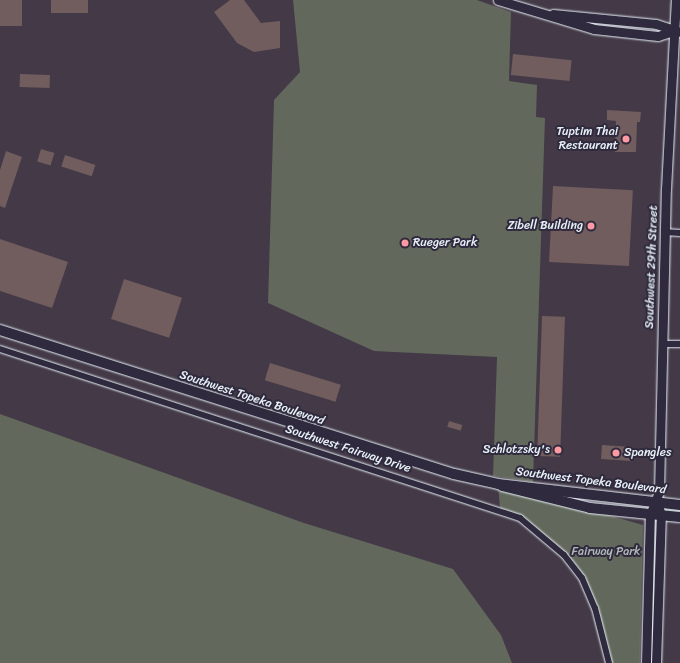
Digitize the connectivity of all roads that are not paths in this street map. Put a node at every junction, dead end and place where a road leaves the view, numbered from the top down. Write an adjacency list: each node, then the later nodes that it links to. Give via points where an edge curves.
1 (498, 0): 3 (main road, via 550,14 656,24)
2 (676, 0): 3 (main road, Southwest 29th Street)
3 (677, 32): 4 (main road, Southwest 29th Street)
4 (664, 232): 5 (street); 7 (main road, Southwest 29th Street)
5 (680, 232)
6 (0, 330): 10 (main road, Southwest Topeka Boulevard, via 370,449)
7 (662, 344): 8 (street); 11 (main road, Southwest 29th Street)
8 (680, 344)
9 (0, 349): 16 (street, Southwest Fairway Drive, via 516,516 535,528 578,572 595,608)
10 (498, 484): 11 (main road, Southwest Topeka Boulevard); 13 (main road, Southwest Topeka Boulevard, via 513,491 578,506)
11 (657, 503): 12 (main road, Southwest Topeka Boulevard); 13 (main road, Southwest 29th Street); 14 (main road, Southwest 29th Street)
12 (680, 505)
13 (650, 515): 14 (main road, Southwest Topeka Boulevard); 17 (main road, Southwest 29th Street)
14 (662, 516): 15 (main road, Southwest Topeka Boulevard); 18 (main road, Southwest 29th Street)
15 (680, 517)
16 (609, 663)
17 (646, 663)
18 (656, 663)

